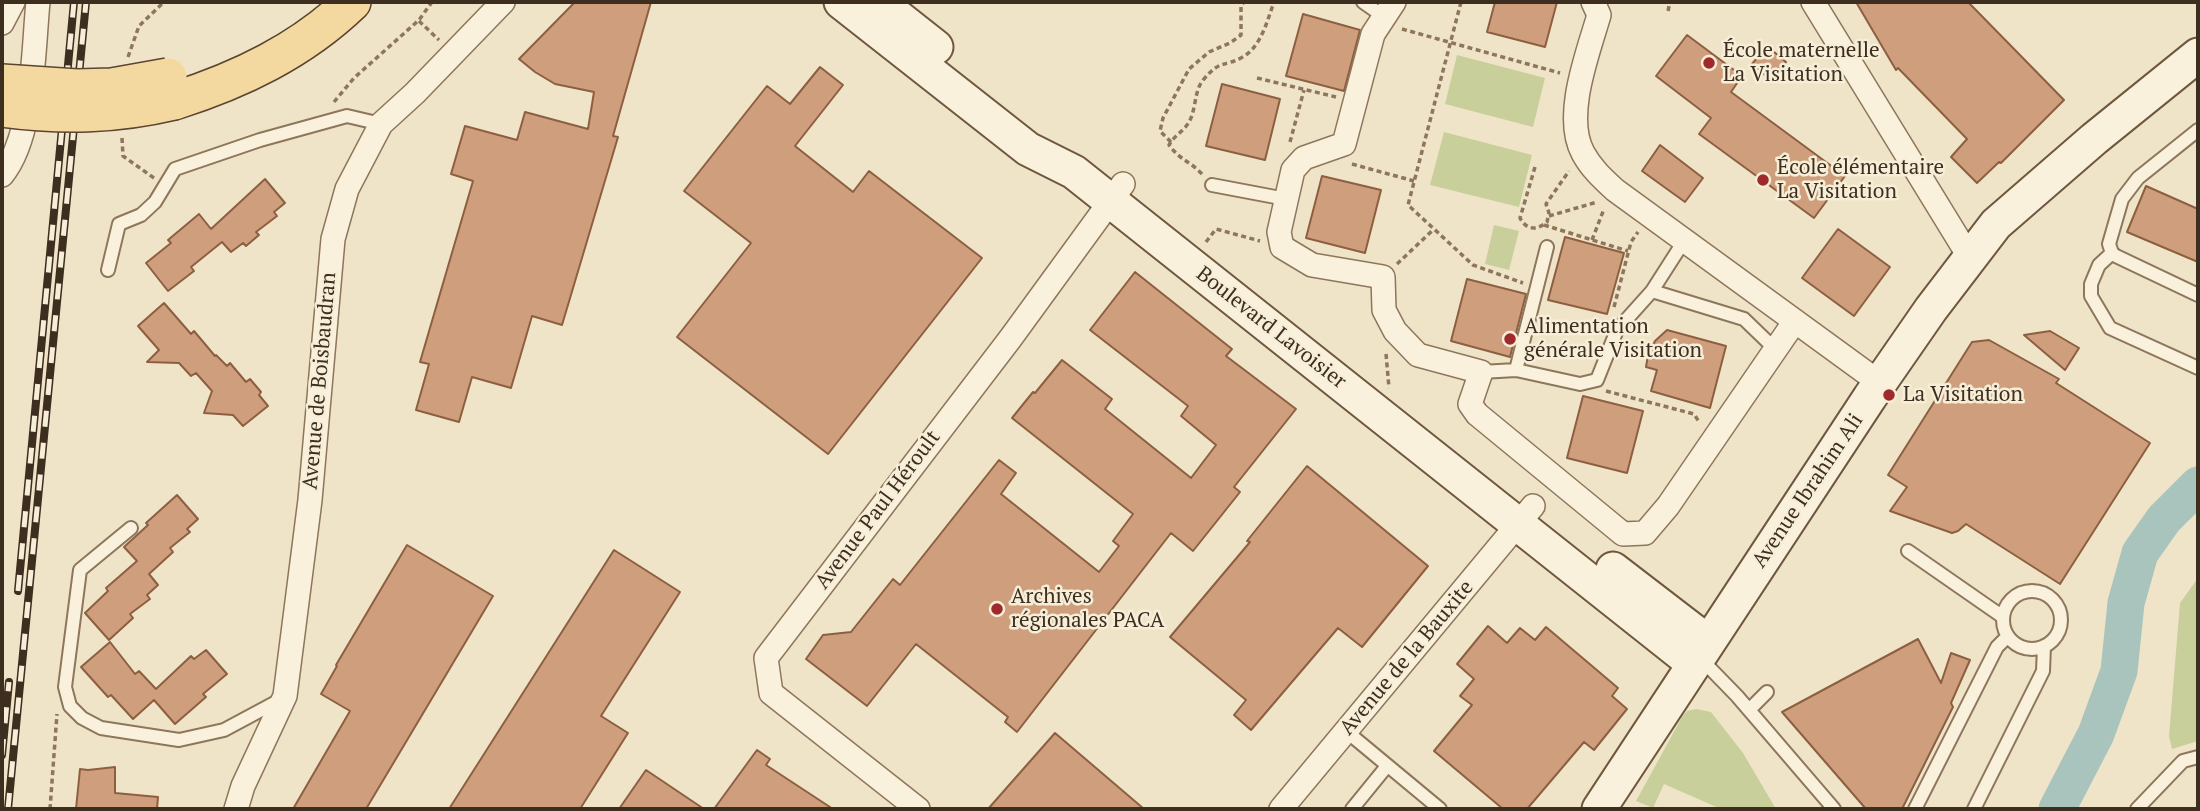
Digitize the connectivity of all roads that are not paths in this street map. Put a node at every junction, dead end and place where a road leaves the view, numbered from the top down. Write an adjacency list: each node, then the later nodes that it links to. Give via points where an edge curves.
1 (13, 2): 12 (street)
2 (38, 2): 19 (street, via 25,125)
3 (316, 2): 15 (main road)
4 (352, 2): 15 (main road, via 294,48 258,69 210,89)
5 (503, 2): 17 (street, Avenue de Boisbaudran)
6 (841, 2): 21 (street, Boulevard Lavoisier, via 1028,149)
7 (879, 2): 21 (street, Boulevard Lavoisier, via 1037,128 1082,152)
8 (1363, 2): 11 (lane)
9 (1592, 2): 23 (street, via 1599,15 1575,108 1575,133 1582,152 1614,196)
10 (1813, 2): 26 (street)
11 (1385, 14): 22 (street, via 1373,34 1344,144 1304,158 1293,170)
12 (2, 23)
13 (2198, 55): 26 (street, Avenue Ibrahim Ali, via 1996,224)
14 (2, 83): 15 (main road, bridge)
15 (171, 89): 16 (main road, bridge, via 135,110 82,113)
16 (2, 108)
17 (381, 124): 27 (lane, via 347,116 175,169 142,215 118,224); 44 (street, Avenue de Boisbaudran, via 347,189 333,239 310,500)
18 (2198, 130): 25 (lane, via 2138,178 2122,199 2109,244)
19 (2, 175)
20 (1212, 185): 22 (lane)
21 (1117, 193): 36 (street, Boulevard Lavoisier); 36 (street, Boulevard Lavoisier, via 1202,247 1390,394); 50 (street, Avenue Paul Héroult, via 766,658 771,693)
22 (1286, 199): 34 (street, via 1279,232 1282,247 1311,265 1383,277 1384,310 1395,331 1418,355)
23 (1684, 241): 28 (lane); 30 (street)
24 (1547, 247): 33 (lane)
25 (2112, 253): 29 (lane); 32 (lane, via 2099,265 2091,284 2091,296 2110,328)
26 (1970, 258): 35 (street, Avenue Ibrahim Ali)
27 (108, 270)
28 (1652, 291): 31 (lane, via 1744,319); 33 (lane, via 1617,330 1597,380 1580,383)
29 (2198, 295)
30 (1794, 321): 31 (street); 35 (street)
31 (1775, 349): 34 (street, via 1645,533 1623,534 1477,414 1470,404)
32 (2198, 368)
33 (1516, 370): 34 (lane)
34 (1481, 372)
35 (1880, 383): 42 (street, Avenue Ibrahim Ali)
36 (1526, 515): 42 (street, Boulevard Lavoisier); 46 (street, Avenue de la Bauxite)
37 (131, 528): 44 (lane, via 80,570 65,687 70,706 101,729 179,740 224,730)
38 (1908, 551): 39 (lane)
39 (2003, 617): 40 (lane); 41 (lane, via 2011,599 2020,593 2048,596 2060,612 2061,622)
40 (2008, 636): 41 (lane, via 2020,646); 56 (lane, via 1997,647)
41 (2044, 646): 57 (lane, via 2043,671)
42 (1700, 654): 45 (lane); 54 (street, Avenue Ibrahim Ali)
43 (1767, 692): 45 (lane)
44 (284, 698): 49 (street, Avenue de Boisbaudran)
45 (1749, 710): 55 (lane)
46 (1346, 731): 48 (lane); 51 (street, Avenue de la Bauxite)
47 (2198, 757): 58 (lane, via 2183,761)
48 (1387, 766): 52 (lane); 53 (lane)
49 (236, 809)
50 (918, 809)
51 (1281, 809)
52 (1352, 809)
53 (1440, 809)
54 (1600, 809)
55 (1834, 809)
56 (1915, 809)
57 (1974, 809)
58 (2137, 809)

